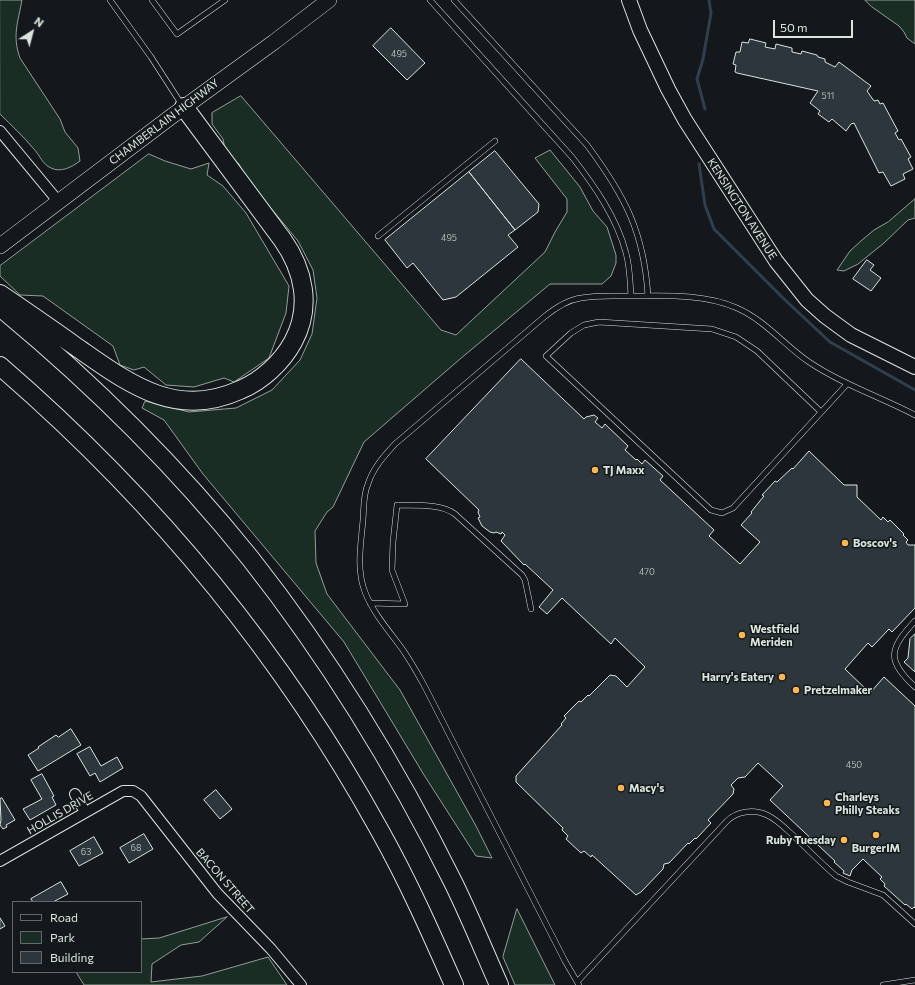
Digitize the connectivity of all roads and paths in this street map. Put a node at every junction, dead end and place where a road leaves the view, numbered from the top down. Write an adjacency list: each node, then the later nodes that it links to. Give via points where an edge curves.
1 (110, 0): 8 (lane, via 152,57)
2 (152, 0): 3 (lane, via 177,34)
3 (225, 0)
4 (329, 0): 8 (main road, CHAMBERLAIN HIGHWAY)
5 (430, 0): 15 (lane, via 588,178 610,215 626,253)
6 (454, 0): 16 (lane, via 587,145 604,167 636,228 646,271)
7 (628, 0): 19 (main road, KENSINGTON AVENUE, via 668,89 685,120 776,261 807,300 825,316 851,335)
8 (184, 107): 11 (main road, CHAMBERLAIN HIGHWAY); 14 (highway, via 282,239 298,267 303,291 301,321 291,345 273,367 251,385 226,395 194,401 166,398 147,392 118,376)
9 (0, 130): 11 (street)
10 (495, 141): 12 (lane)
11 (58, 201): 13 (main road, CHAMBERLAIN HIGHWAY)
12 (378, 236)
13 (0, 246)
14 (0, 294)
15 (631, 296): 16 (lane); 23 (lane, via 581,298 555,308 383,457 367,484 364,499 360,576)
16 (648, 296): 20 (lane, via 702,298 736,308 769,328 808,362)
17 (0, 307): 36 (highway, via 67,365 143,438 224,527 273,589 348,698 403,789 457,891)
18 (0, 366): 35 (highway, via 71,430 136,495 206,576 269,656 321,732 380,830)
19 (915, 367)
20 (848, 384): 21 (lane); 22 (lane)
21 (821, 412): 21 (lane, via 733,508 722,513 717,512 705,505 546,356 570,332 584,325 599,322 712,329 736,337 757,351)
22 (915, 415)
23 (370, 603): 24 (lane, via 405,604 392,570 392,542 397,505 441,508 456,514 526,580); 33 (lane, via 421,681)
24 (531, 609)
25 (915, 621): 26 (lane, via 902,634 894,651 899,670)
26 (915, 687)
27 (133, 791): 29 (street, HOLLIS DRIVE, via 123,791); 34 (street, BACON STREET, via 141,796 217,892)
28 (75, 794): 29 (street)
29 (85, 812): 30 (street, HOLLIS DRIVE)
30 (0, 861)
31 (915, 924): 33 (lane, via 887,898 836,876 775,819 755,812 736,814)
32 (915, 980): 37 (lane)
33 (578, 983)
34 (301, 985)
35 (454, 985)
36 (499, 985)
37 (883, 985)

